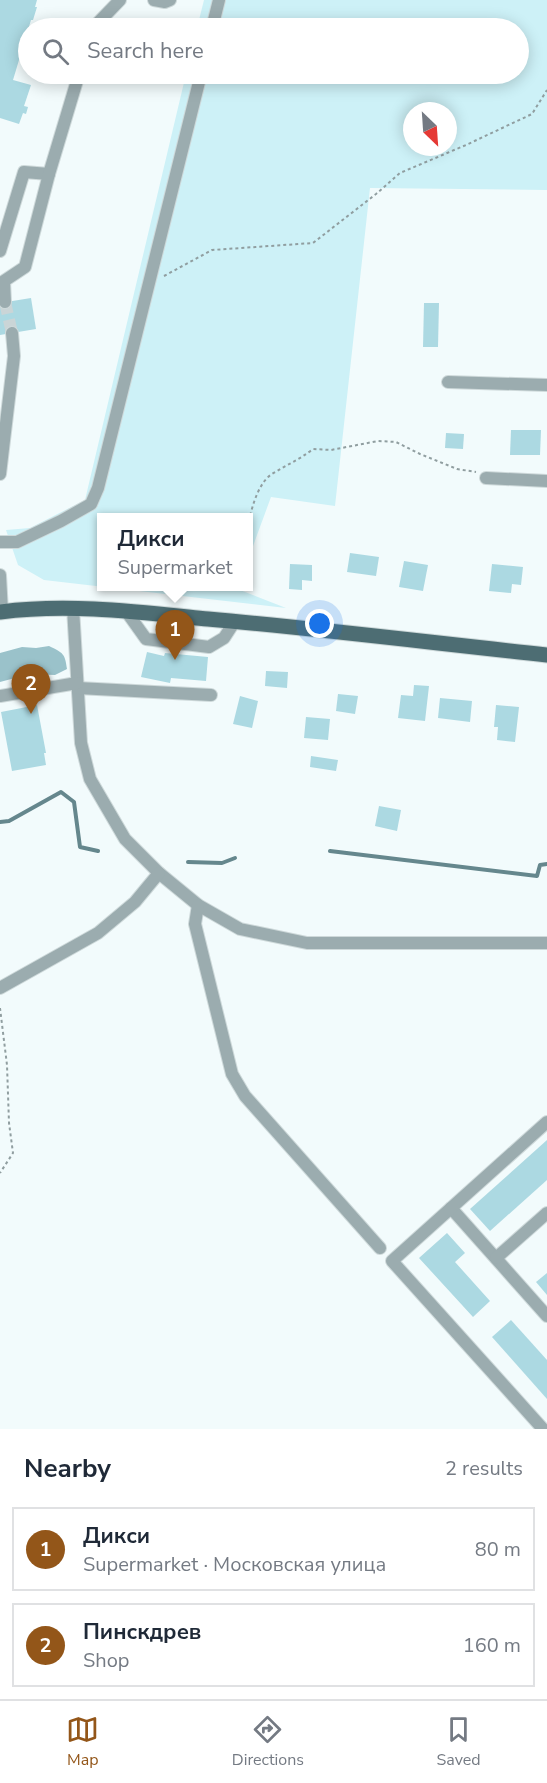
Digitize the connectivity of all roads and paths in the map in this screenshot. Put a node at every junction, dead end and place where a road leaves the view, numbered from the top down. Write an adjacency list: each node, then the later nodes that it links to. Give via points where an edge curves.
1 (120, 0): 5 (street)
2 (154, 0): 3 (street)
3 (170, 0)
4 (219, 0): 6 (street)
5 (103, 18)
6 (214, 18)
7 (76, 84): 10 (street)
8 (198, 84): 14 (street)
9 (547, 90): 14 (path, via 532,114 400,173 313,243 212,250)
10 (49, 174): 11 (street, via 24,172); 13 (street, via 25,267)
11 (2, 237): 12 (street)
12 (0, 251)
13 (2, 281): 15 (street)
14 (148, 284): 23 (street, via 91,504 17,542)
15 (5, 302)
16 (12, 333): 19 (street, via 14,356)
17 (448, 382): 18 (street)
18 (547, 385)
19 (0, 474)
20 (486, 478): 21 (street); 22 (path, via 396,442 313,449 269,475 253,500)
21 (547, 482)
22 (251, 513)
23 (0, 542)
24 (0, 575): 27 (street)
25 (73, 608): 26 (main road); 27 (main road); 30 (street)
26 (126, 611): 28 (main road); 28 (street, via 146,639 209,647 224,638)
27 (1, 612)
28 (235, 621): 29 (main road)
29 (547, 655)
30 (78, 686): 31 (street); 32 (street); 33 (street, via 81,743 90,779 125,839)
31 (211, 695)
32 (0, 696)
33 (159, 873): 34 (street); 36 (street, via 135,902 98,933)
34 (198, 905): 35 (street, via 240,929 307,943); 42 (street, via 195,924 232,1074 245,1096)
35 (547, 943)
36 (0, 988)
37 (0, 1008): 39 (path, via 13,1153)
38 (547, 1122): 40 (street)
39 (0, 1173)
40 (451, 1208): 43 (street); 45 (street, via 392,1261)
41 (547, 1213): 43 (street)
42 (380, 1248)
43 (496, 1258): 44 (street)
44 (547, 1316)
45 (543, 1429)

